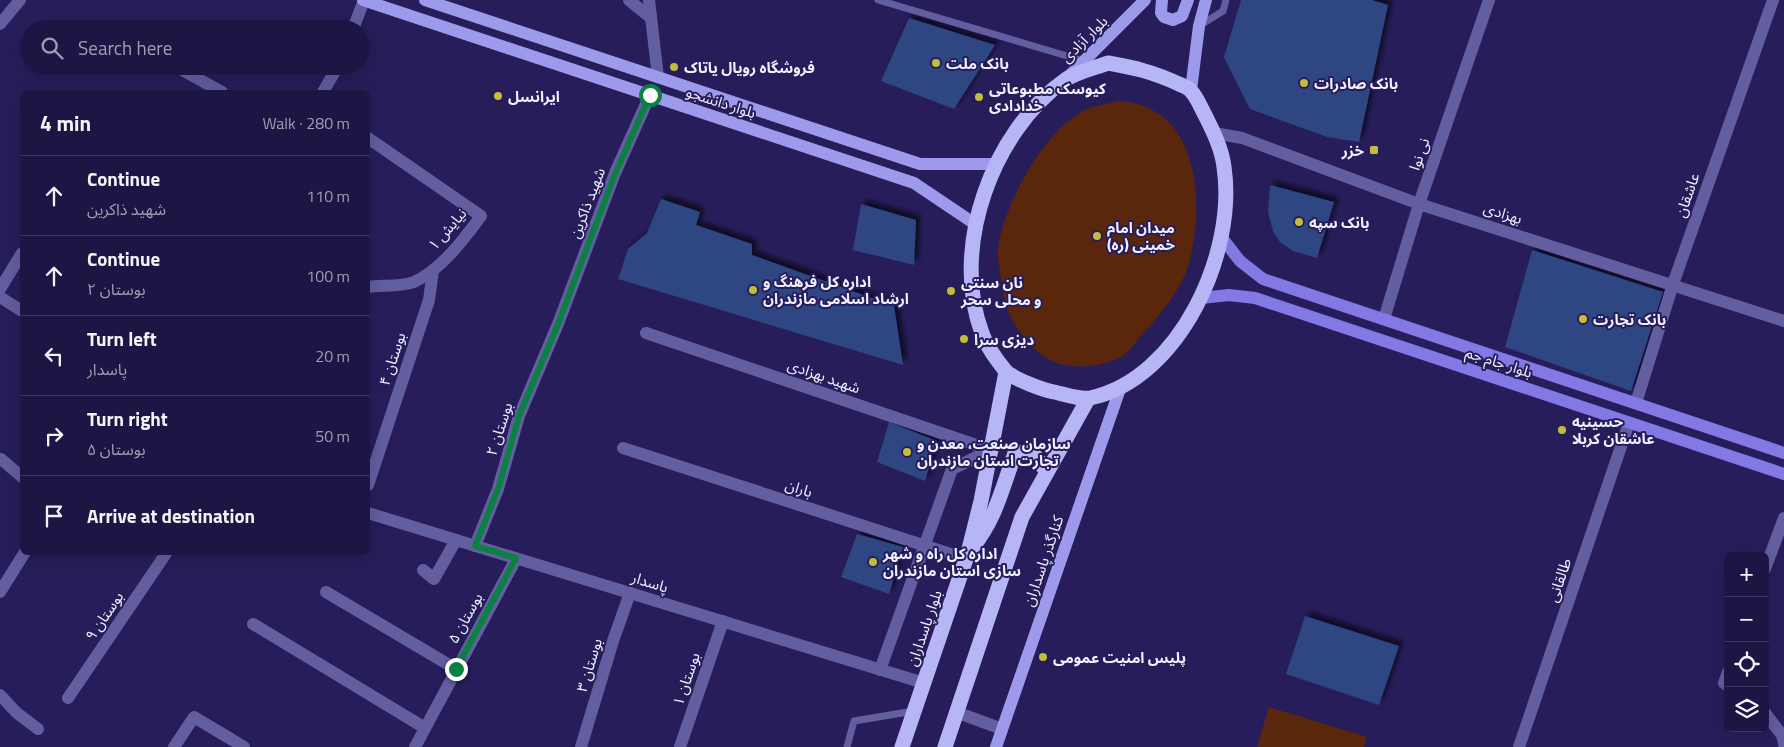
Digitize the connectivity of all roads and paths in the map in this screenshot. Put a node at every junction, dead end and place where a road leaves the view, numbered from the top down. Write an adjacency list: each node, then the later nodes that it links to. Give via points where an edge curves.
1 (20, 0): 16 (street)
2 (364, 0): 15 (street); 26 (main road, بلوار دانشجو)
3 (425, 0): 21 (main road, بلوار دانشجو)
4 (629, 0): 14 (street)
5 (649, 0): 14 (street)
6 (878, 0): 18 (lane)
7 (1145, 0): 18 (main road, بلوار آزادی)
8 (1162, 0): 9 (main road, via 1161,13 1173,20 1182,16)
9 (1188, 0)
10 (1206, 0): 17 (main road)
11 (1226, 0): 17 (lane, via 1223,10)
12 (1489, 0): 30 (street, نی نوا)
13 (1773, 0): 35 (street, عاشقان)
14 (651, 18): 21 (street)
15 (356, 20)
16 (0, 24)
17 (1199, 26): 25 (main road)
18 (1084, 61): 22 (main road, بلوار آزادی)
19 (191, 75): 23 (street)
20 (333, 75): 24 (street)
21 (658, 77): 29 (main road, بلوار دانشجو, via 920,164)
22 (1067, 79): 25 (highway, via 1108,63 1151,71); 29 (highway, via 1035,105)
23 (218, 90)
24 (324, 90)
25 (1191, 90): 27 (highway)
26 (650, 95): 31 (main road, بلوار دانشجو, via 914,183); 43 (street, شهید ذاکرین, via 615,174)
27 (1214, 133): 30 (street, بهزادی, via 1242,138); 32 (highway, via 1224,168)
28 (370, 139): 34 (street, نیایش ۱, via 481,216)
29 (995, 164): 31 (highway)
30 (1419, 204): 35 (street, بهزادی); 41 (street, نی نوا)
31 (975, 224): 47 (highway, via 972,295 982,335)
32 (1222, 238): 39 (highway); 41 (main road, بلوار جام جم, via 1240,260 1263,279)
33 (20, 256): 37 (street)
34 (433, 270): 36 (street, نیایش ۱, via 413,283); 59 (street, بوستان ۴, via 429,300)
35 (1673, 284): 42 (street, بهزادی); 50 (street, عاشقان)
36 (370, 286)
37 (0, 289)
38 (0, 297): 40 (street)
39 (1202, 298): 46 (main road, بلوار جام جم, via 1229,295 1255,298); 48 (highway, via 1162,357 1130,384)
40 (20, 310)
41 (1384, 319): 45 (main road, بلوار جام جم)
42 (1784, 321)
43 (558, 324): 63 (street, بوستان ۲, via 519,416 498,489)
44 (646, 332): 53 (street, شهید بهزادی)
45 (1432, 335): 46 (main road); 50 (main road, بلوار جام جم)
46 (1425, 354): 51 (main road, بلوار جام جم)
47 (1006, 372): 49 (highway, via 1045,391); 53 (highway, بلوار پاسداران)
48 (1121, 386): 49 (highway); 86 (main road, کنارگذر پاسداران)
49 (1088, 399): 56 (highway)
50 (1636, 403): 54 (main road, بلوار جام جم)
51 (1630, 423): 57 (main road, بلوار جام جم); 97 (street, طالقانی)
52 (622, 448): 64 (street, باران)
53 (991, 450): 64 (street, via 952,469); 67 (highway, بلوار پاسداران)
54 (1784, 453)
55 (1, 459): 58 (street)
56 (1047, 472): 67 (highway, via 1032,452 1015,453 997,507 986,530); 82 (highway, via 1022,517)
57 (1784, 474)
58 (20, 475)
59 (370, 479)
60 (370, 514): 62 (street, پاسدار)
61 (1784, 518): 69 (street)
62 (456, 540): 63 (street, پاسدار); 70 (street, via 434,578)
63 (475, 546): 68 (street, پاسدار)
64 (924, 546): 67 (street, باران); 77 (street)
65 (23, 555): 71 (street)
66 (165, 555): 80 (street, بوستان ۹)
67 (967, 556): 78 (highway, بلوار پاسداران)
68 (516, 558): 73 (street, پاسدار); 76 (street, بوستان ۵)
69 (1769, 558)
70 (423, 570)
71 (0, 592)
72 (326, 592): 76 (street)
73 (630, 593): 74 (street, پاسدار); 91 (street, بوستان ۳)
74 (723, 621): 77 (street, پاسدار); 92 (street, بوستان ۱)
75 (253, 624): 84 (street)
76 (456, 669): 84 (street, بوستان ۵)
77 (880, 670): 78 (street, پاسدار)
78 (924, 683): 81 (highway, بلوار پاسداران)
79 (0, 695): 85 (street, via 17,714)
80 (68, 698)
81 (915, 711): 93 (lane, via 854,721); 94 (highway, بلوار پاسداران)
82 (956, 712): 86 (street); 95 (highway)
83 (1769, 718): 87 (street, via 1782,735)
84 (425, 728): 90 (street, بوستان ۵)
85 (38, 729)
86 (1002, 729): 96 (main road, کنارگذر پاسداران)
87 (1784, 744)
88 (174, 747): 89 (street, via 194,718)
89 (244, 747)
90 (415, 747)
91 (581, 747)
92 (680, 747)
93 (847, 747)
94 (902, 747)
95 (944, 747)
96 (996, 747)
97 (1519, 747)

